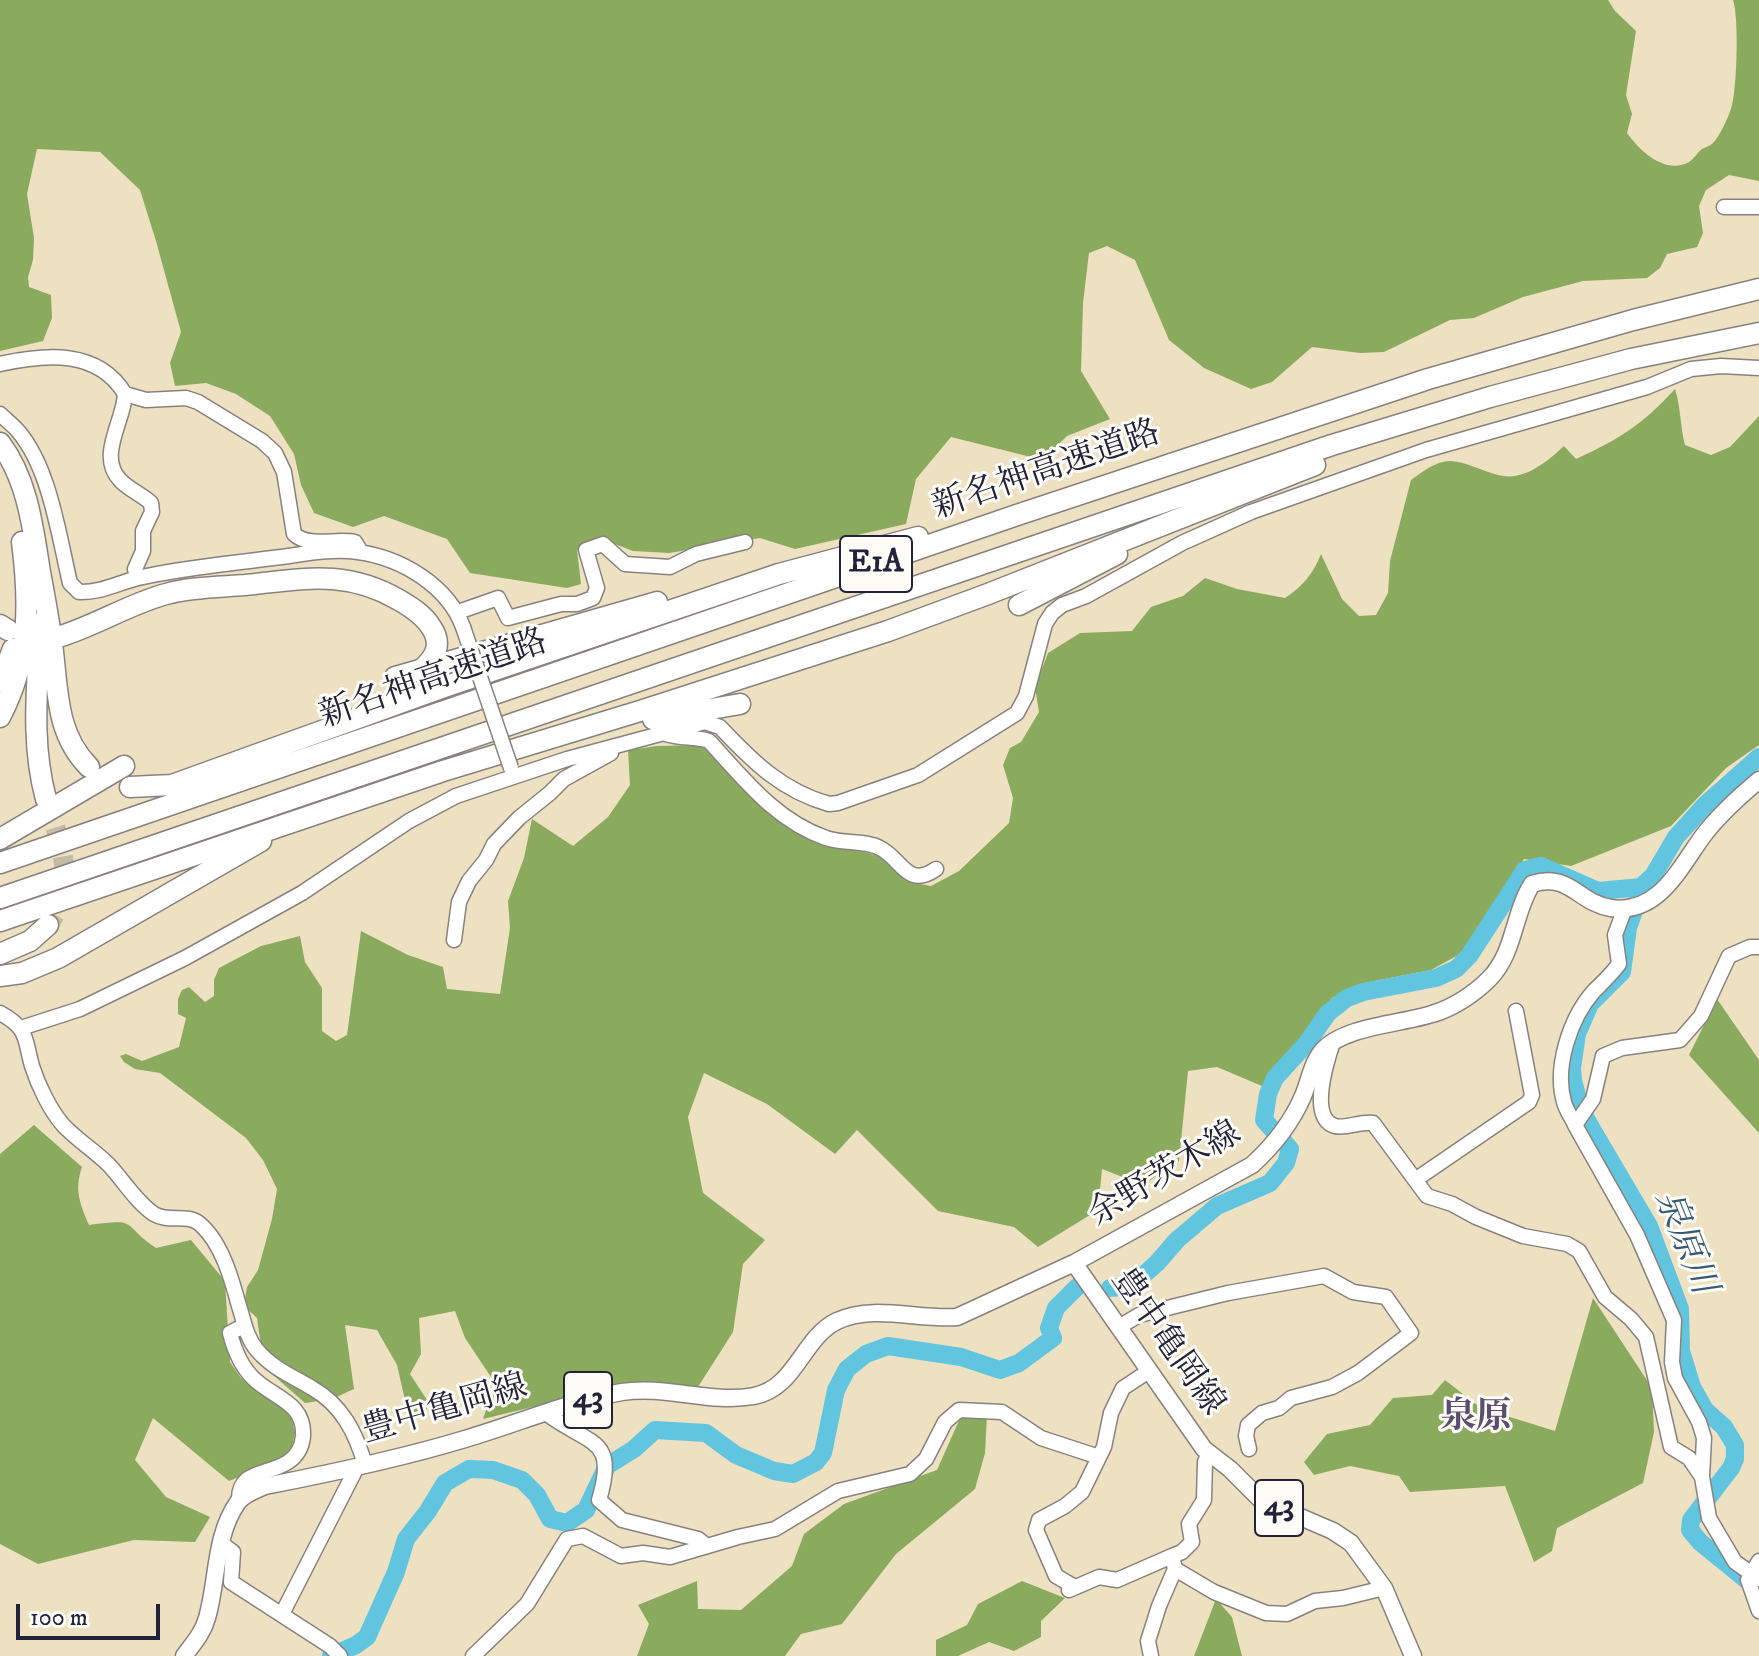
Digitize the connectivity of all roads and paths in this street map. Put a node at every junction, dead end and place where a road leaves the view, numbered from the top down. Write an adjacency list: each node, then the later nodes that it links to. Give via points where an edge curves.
1 (1724, 207): 2 (street)
2 (1759, 207)
3 (1759, 289): 13 (highway, 新名神高速道路 / E1A, via 1428,379)
4 (1759, 333): 5 (highway, 新名神高速道路 / E1A)
5 (1631, 359): 12 (highway, via 1364,446); 40 (highway, 新名神高速道路 / E1A, via 1490,397 1162,501)
6 (0, 364): 8 (street, via 57,355 83,360 107,373)
7 (1759, 368): 27 (street, via 1691,369 1647,387 1412,454 1251,512 1182,543 1052,613 1017,713 918,775 838,803 821,801 768,774 713,723)
8 (125, 394): 15 (street, via 198,402 262,441 284,472 294,534 307,542 355,542); 18 (street, via 111,449 114,472 151,503 152,512 143,531)
9 (0, 414): 18 (street, via 35,458 70,583 79,592 90,593)
10 (0, 443): 16 (highway, via 26,500)
11 (0, 466): 16 (highway)
12 (1201, 508): 19 (highway); 28 (highway, via 888,631)
13 (1020, 514): 17 (highway, via 980,516); 38 (highway, 新名神高速道路 / E1A)
14 (745, 542): 20 (street, via 696,554 670,567 625,564 603,544 586,550 597,588 593,598 508,618 498,598)
15 (361, 552): 18 (street, via 321,552); 20 (street, via 429,581)
16 (33, 574): 24 (highway); 26 (highway, via 25,648); 31 (highway, via 62,721 73,749); 35 (highway, via 35,721)
17 (779, 574): 22 (highway, via 690,593); 34 (highway, via 186,780)
18 (137, 578)
19 (1019, 605)
20 (458, 612): 32 (street, bridge)
21 (58, 637): 22 (highway, via 166,594 338,578 373,587 421,614 437,647)
22 (422, 669): 23 (highway)
23 (395, 677)
24 (0, 682)
25 (740, 704): 28 (highway)
26 (0, 717)
27 (666, 733): 29 (street); 39 (street, via 709,741 756,794 812,833 880,848 918,877)
28 (544, 740): 36 (highway)
29 (614, 745): 32 (street); 44 (street, via 611,754 564,779 494,844 459,902)
30 (124, 766): 37 (highway)
31 (89, 767)
32 (513, 773): 50 (street, via 409,821 302,893 173,964 80,1009)
33 (1759, 780): 41 (main road, via 1708,830 1659,895)
34 (130, 787)
35 (46, 799)
36 (329, 809): 42 (highway); 47 (highway, via 250,846 58,958)
37 (0, 839)
38 (0, 863)
39 (936, 869)
40 (0, 898)
41 (1632, 907): 51 (main road, via 1610,908 1555,880 1532,884 1503,960 1480,987 1434,1014); 52 (street, via 1615,935 1619,964 1593,992 1565,1049 1564,1102)
42 (0, 921)
43 (48, 925): 46 (highway, via 30,941)
44 (454, 940)
45 (1759, 947): 52 (street, via 1729,956 1701,1016 1680,1040 1603,1056 1593,1099)
46 (0, 954)
47 (0, 976)
48 (1516, 1011): 53 (street, via 1529,1102)
49 (0, 1013): 50 (street)
50 (21, 1028): 55 (street, via 35,1073 62,1123 151,1212 189,1218 211,1237 224,1259)
51 (1333, 1042): 53 (street, via 1322,1111 1338,1127 1373,1123); 54 (main road, 余野茨木線, via 1314,1065 1284,1131 1252,1165)
52 (1575, 1125): 63 (street, via 1637,1235 1674,1320 1672,1362 1704,1438)
53 (1415, 1180): 63 (street, via 1427,1196 1523,1236 1579,1251 1605,1297 1646,1337 1671,1447 1689,1458)
54 (1074, 1263): 56 (main road, 豊中亀岡線 / 43); 58 (main road, 豊中亀岡線 / 43, via 957,1317 870,1312 833,1323 817,1335 786,1380 757,1396 624,1392)
55 (243, 1326): 62 (street, via 256,1349 279,1370 336,1406 359,1444); 64 (street, via 230,1333 237,1354 253,1378 301,1415 303,1439 290,1460 244,1481 238,1488)
56 (1119, 1327): 57 (main road, 豊中亀岡線 / 43); 59 (street, via 1139,1315 1324,1276 1353,1292 1386,1297 1411,1333 1332,1387 1262,1413 1248,1425)
57 (1149, 1371): 60 (main road, 豊中亀岡線 / 43); 61 (street, via 1123,1388)
58 (547, 1414): 62 (main road, 豊中亀岡線 / 43); 66 (street, via 602,1451 607,1474 599,1500 622,1520 698,1539)
59 (1249, 1449)
60 (1209, 1452): 67 (street, via 1204,1500 1189,1524 1192,1542); 69 (main road, 豊中亀岡線 / 43, via 1261,1500 1351,1543)
61 (1099, 1457): 66 (street, via 1041,1438 1002,1412 959,1410 910,1474 838,1491 775,1529); 67 (street, via 1082,1492 1039,1520 1036,1530 1056,1576 1072,1589 1099,1577 1117,1580)
62 (361, 1466): 64 (main road, 豊中亀岡線 / 43, via 265,1486); 71 (street)
63 (1702, 1477): 68 (street, via 1709,1518 1735,1562)
64 (239, 1501): 65 (main road)
65 (221, 1543): 71 (street, via 233,1552 231,1582); 72 (main road, via 207,1621)
66 (707, 1546): 74 (street, via 670,1557 621,1556 583,1536 567,1539 527,1604)
67 (1173, 1563): 69 (street, via 1214,1592 1266,1613 1287,1614 1315,1601); 75 (street, via 1148,1641)
68 (1756, 1571): 70 (street, via 1749,1587)
69 (1384, 1588): 76 (main road, 豊中亀岡線 / 43)
70 (1759, 1611)
71 (282, 1614): 73 (street)
72 (184, 1656)
73 (340, 1656)
74 (473, 1656)
75 (1151, 1656)
76 (1413, 1656)

